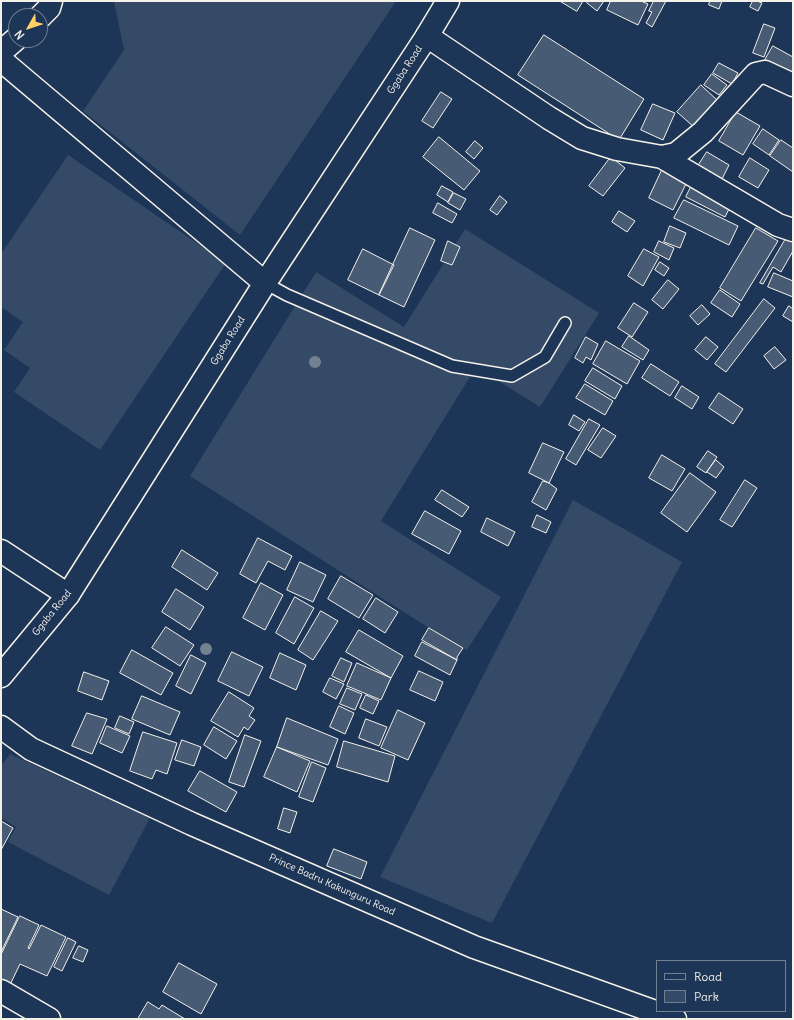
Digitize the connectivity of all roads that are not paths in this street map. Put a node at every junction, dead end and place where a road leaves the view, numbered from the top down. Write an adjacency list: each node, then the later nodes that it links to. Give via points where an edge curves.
1 (448, 1): 2 (street, Ggaba Road)
2 (426, 36): 5 (street, via 582,138 617,149); 7 (street, Ggaba Road)
3 (1, 60): 7 (street)
4 (793, 85): 5 (street, via 766,72 756,74 702,132 676,154)
5 (662, 157): 6 (street, via 778,225)
6 (793, 230)
7 (265, 283): 8 (lane, via 287,295 452,366 512,376 545,357); 10 (street, Ggaba Road)
8 (565, 322)
9 (1, 551): 10 (street)
10 (68, 595): 11 (street, Ggaba Road)
11 (1, 676)
12 (1, 727): 15 (street, Prince Badru Kakunguru Road, via 31,749 192,824 474,947)
13 (1, 991): 14 (street)
14 (49, 1019)
15 (675, 1019)

